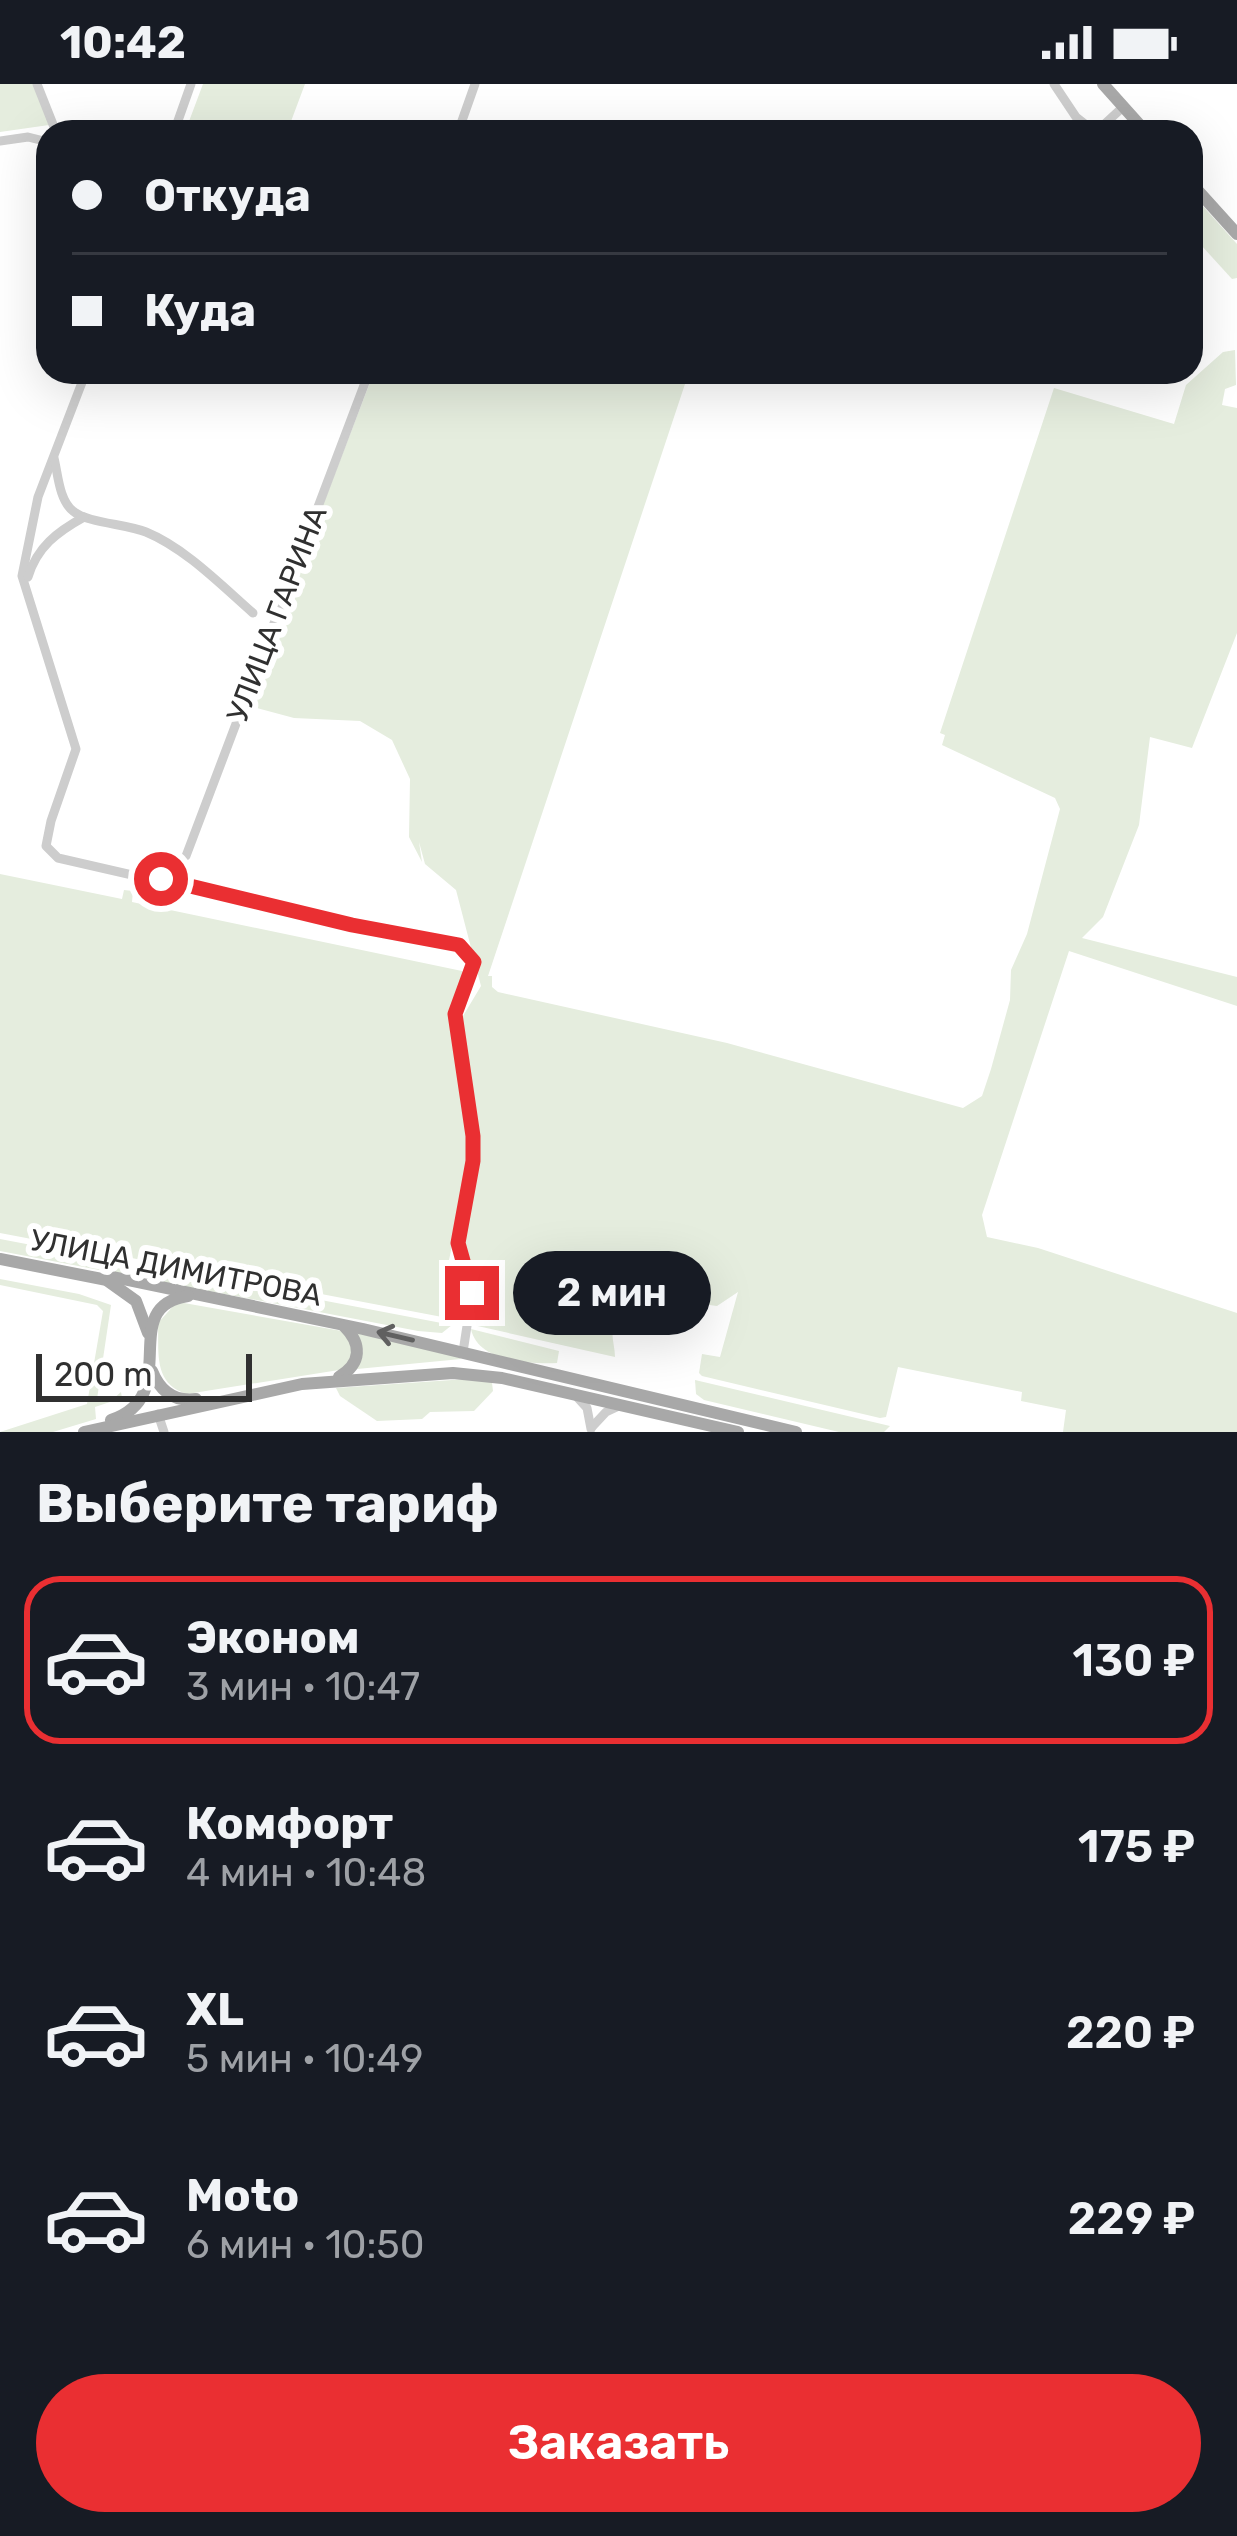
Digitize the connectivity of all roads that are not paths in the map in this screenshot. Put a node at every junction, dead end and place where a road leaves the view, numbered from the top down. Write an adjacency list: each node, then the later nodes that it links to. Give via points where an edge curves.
1 (37, 84): 7 (street)
2 (191, 84): 8 (street)
3 (476, 84): 9 (street)
4 (1054, 84): 10 (street)
5 (1103, 84): 6 (main road)
6 (1123, 107): 11 (street); 12 (main road)
7 (51, 120)
8 (178, 120)
9 (462, 120)
10 (1080, 120)
11 (1109, 120)
12 (1135, 120)
13 (36, 139): 14 (street)
14 (0, 141)
15 (1203, 196): 16 (main road)
16 (1237, 234)
17 (82, 384): 19 (street)
18 (364, 384): 23 (street, УЛИЦА ГАРИНА)
19 (54, 458): 20 (street, via 65,502); 21 (street, via 29,538)
20 (84, 518): 21 (street, via 37,555); 22 (street, via 162,539)
21 (27, 599): 29 (street, via 76,749 45,840 52,855 459,945 474,962 455,1014 473,1136 458,1243 473,1287)
22 (253, 613)
23 (186, 856)
24 (0, 1259): 25 (main road, УЛИЦА ДИМИТРОВА)
25 (107, 1280): 26 (main road, УЛИЦА ДИМИТРОВА); 28 (main road, via 136,1301)
26 (195, 1296): 27 (main road, УЛИЦА ДИМИТРОВА); 28 (main road, via 163,1304)
27 (343, 1325): 29 (main road, УЛИЦА ДИМИТРОВА, one-way to 27); 31 (main road, УЛИЦА ДИМИТРОВА, via 358,1353)
28 (149, 1339): 30 (main road)
29 (463, 1352): 40 (main road, УЛИЦА ДИМИТРОВА)
30 (152, 1369): 33 (main road, via 177,1399); 37 (main road, via 136,1407)
31 (336, 1378): 32 (main road, via 453,1373); 33 (main road)
32 (553, 1390): 34 (main road); 36 (street, via 582,1401)
33 (221, 1400): 35 (main road)
34 (621, 1405): 36 (street); 39 (main road)
35 (158, 1414): 37 (main road); 38 (street)
36 (590, 1430)
37 (86, 1431)
38 (164, 1432)
39 (738, 1432)
40 (796, 1432)

